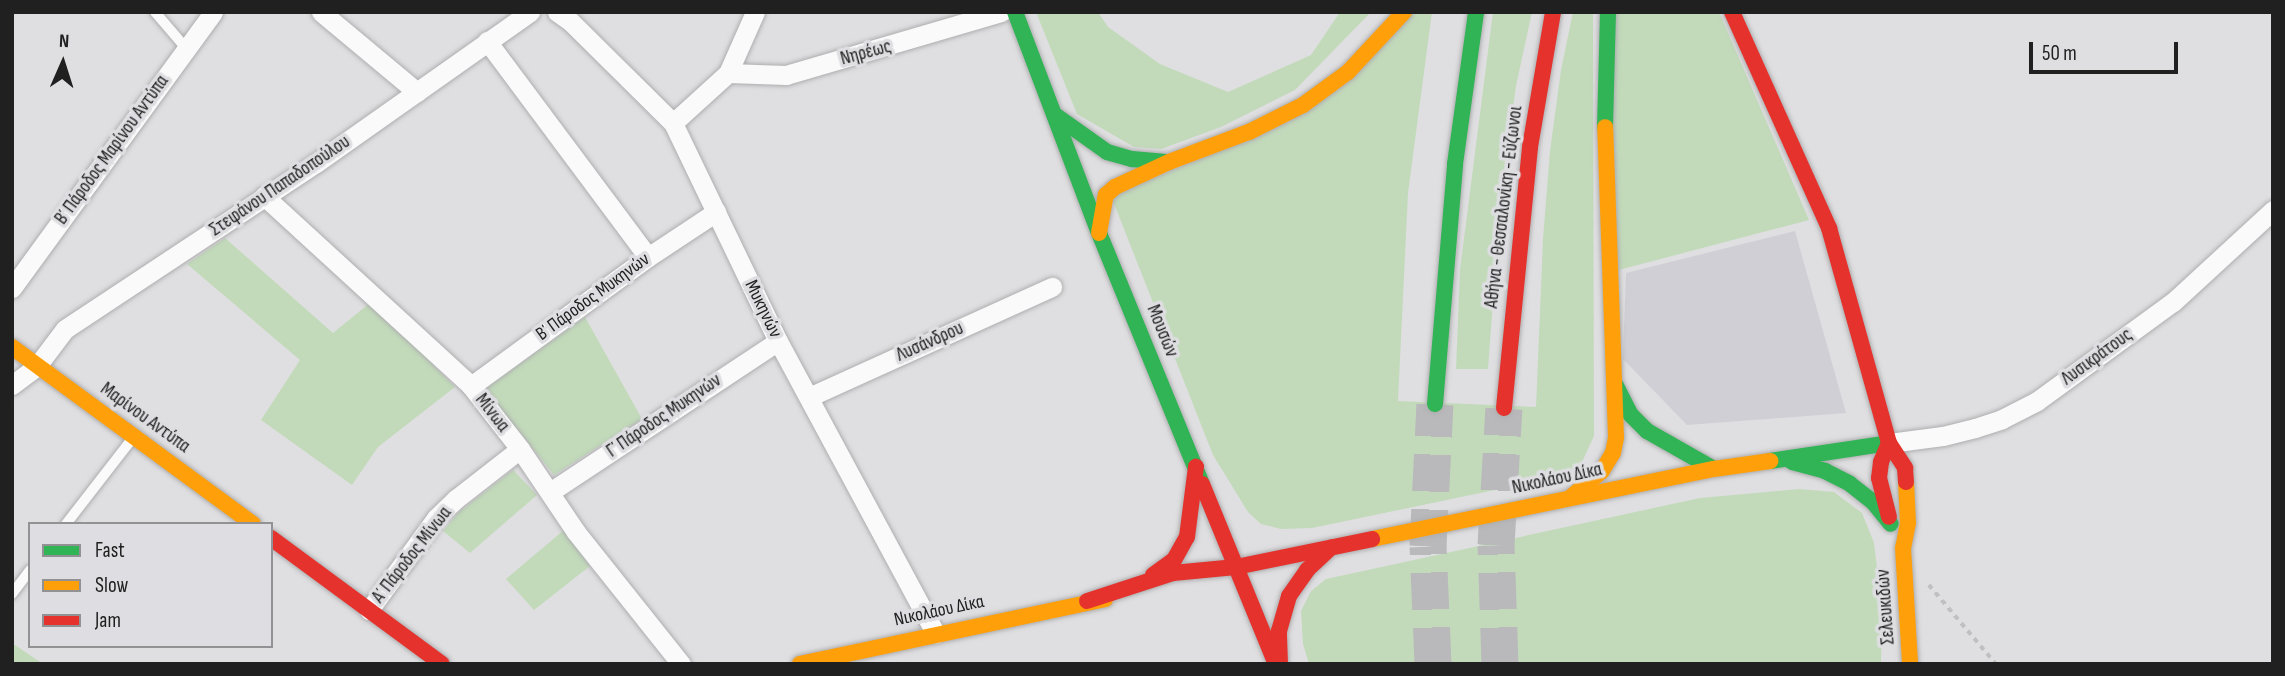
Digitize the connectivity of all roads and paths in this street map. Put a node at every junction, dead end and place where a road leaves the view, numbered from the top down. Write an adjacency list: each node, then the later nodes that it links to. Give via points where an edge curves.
1 (155, 12): 15 (lane)
2 (213, 12): 15 (street, Β΄ Πάροδος Μαρίνου Αντύπα)
3 (321, 12): 17 (street)
4 (530, 12): 14 (street, Στεφάνου Παπαδοπούλου)
5 (755, 12): 16 (street)
6 (1001, 12): 16 (street, Νηρέως, via 786,75)
7 (1015, 12): 18 (main road, Μουσών)
8 (1404, 12): 20 (main road, via 1348,72 1303,105 1249,132)
9 (1476, 12): 35 (main road, via 1455,164)
10 (1553, 12): 36 (main road, Αθήνα - Θεσσαλονίκη - Εύζωνοι, via 1530,147)
11 (1608, 12): 31 (main road, via 1604,111)
12 (1732, 12): 38 (main road, via 1829,228)
13 (568, 15): 19 (street, Μυκηνών)
14 (487, 41): 17 (street, Στεφάνου Παπαδοπούλου); 25 (street)
15 (186, 48): 27 (street, Β΄ Πάροδος Μαρίνου Αντύπα)
16 (727, 73): 19 (street)
17 (417, 92): 21 (street, Στεφάνου Παπαδοπούλου)
18 (1055, 115): 20 (main road, via 1107,152); 24 (main road, Μουσών)
19 (673, 123): 23 (street, Μυκηνών)
20 (1168, 162): 24 (main road, via 1106,195)
21 (264, 196): 30 (street, Στεφάνου Παπαδοπούλου, via 65,329); 33 (street, Μίνωα)
22 (2273, 210): 38 (street, Λυσικράτους, via 2173,302 2037,401 1975,428)
23 (716, 212): 25 (street, Β΄ Πάροδος Μυκηνών); 28 (street, Μυκηνών)
24 (1099, 233): 41 (main road, Μουσών)
25 (648, 257): 33 (street, Β΄ Πάροδος Μυκηνών)
26 (1052, 287): 34 (street, Λυσάνδρου)
27 (12, 288)
28 (778, 341): 34 (street, Μυκηνών); 43 (street, Γ΄ Πάροδος Μυκηνών)
29 (12, 347): 30 (main road, Μαρίνου Αντύπα)
30 (37, 366): 32 (street, Στεφάνου Παπαδοπούλου); 37 (main road, Μαρίνου Αντύπα)
31 (1615, 383): 42 (main road, via 1631,415 1647,431); 44 (main road, via 1613,453 1602,471)
32 (12, 385)
33 (471, 386): 39 (street, Μίνωα)
34 (809, 397): 58 (street, Μυκηνών)
35 (1435, 404)
36 (1504, 408)
37 (135, 436): 45 (lane); 46 (main road, Μαρίνου Αντύπα)
38 (1889, 443): 40 (main road, Νικολάου Δίκα); 47 (main road, Σελευκιδών, via 1879,478); 50 (main road, Σελευκιδών, via 1905,468 1908,523)
39 (520, 449): 43 (street, Μίνωα); 57 (street, Α΄ Πάροδος Μίνωα, via 436,518)
40 (1769, 460): 42 (main road, Νικολάου Δίκα); 47 (main road, via 1825,471 1850,484)
41 (1196, 467): 51 (main road, Μουσών); 54 (main road, via 1192,524 1182,549)
42 (1714, 469): 44 (main road, Νικολάου Δίκα)
43 (550, 492): 61 (street, Μίνωα, via 592,553)
44 (1571, 497): 49 (main road, Νικολάου Δίκα)
45 (68, 522)
46 (250, 522)
47 (1891, 524): 50 (main road, Σελευκιδών)
48 (273, 539): 57 (main road)
49 (1332, 547): 51 (main road, Νικολάου Δίκα); 62 (main road, via 1307,570 1289,596 1279,631)
50 (1903, 548): 53 (main road, Σελευκιδών)
51 (1236, 567): 54 (main road, Νικολάου Δίκα, via 1199,569); 56 (main road, Νικολάου Δίκα, via 1180,589); 62 (main road, Μουσών)
52 (28, 572): 55 (lane)
53 (1906, 572): 63 (main road, Σελευκιδών); 64 (path, via 1917,570)
54 (1144, 581): 56 (main road, Νικολάου Δίκα)
55 (13, 589)
56 (1087, 601): 58 (main road, Νικολάου Δίκα)
57 (369, 610): 60 (main road)
58 (935, 633): 59 (main road, Νικολάου Δίκα)
59 (812, 662)
60 (442, 664)
61 (681, 664)
62 (1278, 664)
63 (1910, 664)
64 (1996, 664)

